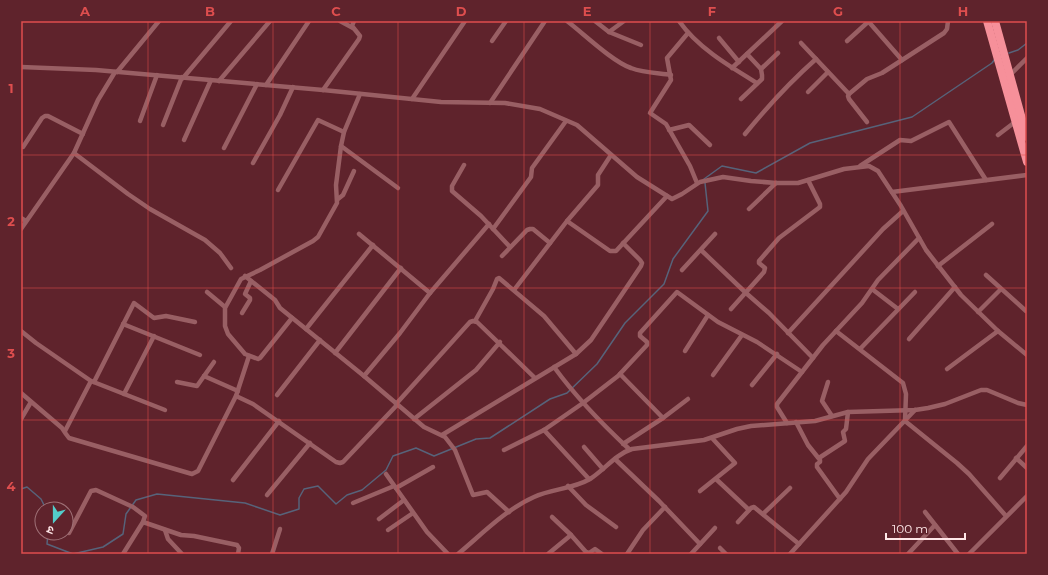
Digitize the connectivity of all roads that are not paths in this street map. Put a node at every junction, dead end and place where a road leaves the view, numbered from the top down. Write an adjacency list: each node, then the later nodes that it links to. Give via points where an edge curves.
1 (159, 21): 36 (street)
2 (231, 21): 41 (street)
3 (270, 21): 43 (street)
4 (309, 21): 46 (street)
5 (340, 21): 19 (street)
6 (354, 21): 19 (street)
7 (465, 21): 52 (street)
8 (506, 21): 23 (street)
9 (545, 21): 55 (street)
10 (567, 21): 39 (street, via 626,66)
11 (595, 21): 20 (street)
12 (624, 21): 20 (street)
13 (679, 21): 21 (street)
14 (782, 21): 28 (street)
15 (868, 21): 24 (street); 31 (street)
16 (948, 21): 31 (street, via 944,33)
17 (987, 21): 54 (highway)
18 (995, 21): 40 (highway)
19 (353, 28): 48 (street, via 359,39)
20 (609, 32): 26 (street)
21 (688, 33): 34 (street); 39 (street, via 667,58)
22 (718, 38): 32 (street)
23 (492, 41)
24 (847, 41)
25 (801, 43): 30 (street)
26 (641, 45)
27 (778, 53): 35 (street)
28 (747, 54): 32 (street); 35 (street)
29 (1027, 58): 40 (street)
30 (816, 59): 37 (street); 64 (street, via 793,80)
31 (902, 60): 51 (street, via 867,80)
32 (739, 62): 34 (street)
33 (21, 67): 36 (street)
34 (732, 68): 45 (street)
35 (761, 69): 45 (street, via 762,77)
36 (116, 72): 38 (street); 63 (street, via 98,100)
37 (828, 72): 49 (street); 51 (street)
38 (157, 75): 41 (street); 56 (street)
39 (671, 75): 61 (street, via 671,80 650,112 665,123)
40 (1010, 75): 54 (highway)
41 (183, 77): 42 (street); 60 (street)
42 (211, 80): 43 (street); 67 (street)
43 (219, 81): 44 (street)
44 (257, 84): 46 (street); 71 (street)
45 (757, 84): 53 (street)
46 (266, 85): 47 (street)
47 (293, 87): 48 (street); 75 (street)
48 (323, 90): 50 (street)
49 (808, 92)
50 (360, 94): 52 (street); 62 (street)
51 (849, 94): 58 (street, via 849,99)
52 (412, 99): 55 (street)
53 (740, 99)
54 (1013, 102): 59 (highway); 66 (highway)
55 (490, 103): 57 (street, via 540,109)
56 (140, 121)
57 (566, 121): 73 (street, via 577,126); 97 (street, via 532,168 531,178)
58 (867, 122)
59 (1015, 122): 65 (street); 74 (highway)
60 (163, 125)
61 (669, 130): 68 (street, via 689,125); 82 (street)
62 (344, 132): 69 (street); 85 (street, via 318,120)
63 (83, 134): 70 (street, via 45,116); 72 (street)
64 (745, 134)
65 (998, 135)
66 (1027, 137)
67 (184, 140)
68 (710, 145)
69 (341, 146): 84 (street); 88 (street, via 336,185)
70 (23, 147)
71 (224, 148)
72 (74, 152): 92 (street); 108 (street, via 150,209 205,240 220,253)
73 (611, 154): 87 (street, via 638,177); 93 (street, via 598,175 598,185)
74 (1027, 162)
75 (253, 163)
76 (464, 165): 94 (street, via 451,188)
77 (858, 167): 80 (street); 81 (street, via 900,140 911,141 949,122); 86 (street, via 868,166 878,171)
78 (354, 171): 88 (street, via 343,195)
79 (1027, 175): 81 (street)
80 (808, 180): 83 (street, via 798,183); 121 (street, via 820,207 777,239 759,261 765,268 764,272)
81 (986, 180): 86 (street)
82 (698, 183): 83 (street, via 723,177); 87 (street, via 672,199)
83 (776, 183): 89 (street)
84 (398, 188)
85 (278, 190)
86 (892, 192): 90 (street)
87 (667, 196): 102 (street)
88 (338, 199): 112 (street, via 316,239 265,268)
89 (748, 209)
90 (904, 210): 100 (street); 137 (street, via 883,229)
91 (21, 218): 92 (street)
92 (26, 221): 96 (street)
93 (567, 221): 101 (street); 102 (street, via 610,251 616,251)
94 (489, 224): 97 (street); 120 (street)
95 (992, 224): 107 (street)
96 (21, 229)
97 (493, 229): 104 (street)
98 (359, 234): 103 (street)
99 (716, 234): 105 (street)
100 (919, 238): 107 (street); 115 (street)
101 (550, 243): 104 (street, via 530,228); 117 (street)
102 (623, 243): 146 (street, via 640,260 641,266 591,340)
103 (373, 245): 109 (street); 133 (street)
104 (510, 247): 106 (street)
105 (701, 250): 110 (street); 121 (street)
106 (502, 256)
107 (938, 266): 114 (street)
108 (231, 268)
109 (401, 268): 120 (street); 145 (street)
110 (682, 270)
111 (986, 275): 116 (street)
112 (245, 276): 113 (street); 122 (street, via 240,280)
113 (251, 281): 127 (street, via 245,294 250,300); 129 (street, via 276,300 279,307)
114 (955, 288): 125 (street); 140 (street)
115 (872, 289): 124 (street); 135 (street)
116 (1001, 289): 125 (street); 126 (street)
117 (514, 290): 130 (street, via 498,278); 146 (street, via 544,316)
118 (206, 292): 122 (street)
119 (915, 292): 124 (street)
120 (430, 293): 159 (street)
121 (746, 293): 123 (street); 137 (street)
122 (225, 307): 150 (street, via 226,331 244,353)
123 (731, 309)
124 (898, 309): 143 (street)
125 (978, 312): 136 (street)
126 (1026, 312)
127 (242, 313)
128 (708, 315): 138 (street); 144 (street); 156 (street, via 676,293 640,333 647,345)
129 (292, 318): 133 (street); 150 (street, via 260,358)
130 (475, 321): 142 (street); 172 (street, via 470,322)
131 (195, 322): 132 (street, via 166,316 154,318 134,302)
132 (123, 324): 139 (street); 161 (street)
133 (306, 329): 141 (street)
134 (21, 331): 161 (street)
135 (836, 331): 143 (street); 151 (street)
136 (998, 331): 149 (street); 154 (street)
137 (788, 333): 151 (street)
138 (742, 335): 147 (street); 157 (street)
139 (154, 336): 148 (street); 166 (street)
140 (909, 339)
141 (320, 340): 145 (street); 168 (street)
142 (500, 342): 160 (street); 181 (street, via 476,370)
143 (860, 349): 175 (street, via 903,384 906,394)
144 (685, 351)
145 (335, 353): 159 (street)
146 (576, 354): 153 (street)
147 (777, 354): 155 (street); 164 (street)
148 (200, 355)
149 (1027, 355)
150 (250, 356): 167 (street)
151 (813, 358): 155 (street)
152 (214, 362): 158 (street)
153 (554, 367): 160 (street); 171 (street)
154 (947, 369)
155 (802, 372): 185 (street, via 776,406)
156 (620, 374): 171 (street); 179 (street)
157 (713, 375)
158 (204, 376): 162 (street, via 197,386); 167 (street)
159 (364, 376): 172 (street)
160 (535, 378): 188 (street)
161 (92, 382): 166 (street); 187 (street)
162 (177, 382)
163 (828, 382): 178 (street, via 822,401)
164 (752, 385)
165 (21, 393): 170 (street)
166 (124, 394): 174 (street)
167 (237, 394): 182 (street); 187 (street, via 198,471 192,474 69,438)
168 (277, 395)
169 (688, 399): 179 (street)
170 (31, 402): 180 (street); 187 (street)
171 (583, 403): 186 (street); 191 (street)
172 (397, 404): 181 (street); 190 (street, via 342,463 336,462)
173 (1027, 405): 176 (street, via 981,390 945,404)
174 (165, 410)
175 (905, 410): 176 (street); 177 (street); 183 (street)
176 (915, 410): 183 (street)
177 (848, 412): 178 (street); 196 (street, via 846,429 843,432 845,441)
178 (832, 416): 184 (street, via 815,421)
179 (663, 418): 191 (street)
180 (21, 419)
181 (414, 419): 188 (street)
182 (279, 421): 190 (street); 206 (street)
183 (905, 421): 213 (street, via 868,459); 222 (street, via 969,474)
184 (796, 422): 185 (street); 196 (street, via 808,445)
185 (787, 423): 189 (street, via 751,426)
186 (544, 430): 195 (street); 204 (street)
187 (65, 431)
188 (442, 435): 218 (street, via 455,450 473,495 487,492)
189 (712, 438): 194 (street); 205 (street, via 735,463)
190 (310, 443): 211 (street)
191 (623, 444): 194 (street)
192 (1027, 446): 197 (street)
193 (584, 447): 201 (street)
194 (629, 449): 198 (street)
195 (504, 450)
196 (819, 458): 213 (street, via 821,461 817,467)
197 (1016, 458): 200 (street); 203 (street)
198 (615, 459): 201 (street); 216 (street)
199 (433, 467): 208 (street)
200 (1027, 468)
201 (603, 469): 204 (street)
202 (386, 474): 208 (street)
203 (1000, 478)
204 (589, 479): 207 (street)
205 (716, 479): 210 (street); 217 (street)
206 (233, 480)
207 (568, 486): 218 (street, via 535,496); 229 (street, via 586,505)
208 (395, 487): 214 (street); 215 (street)
209 (790, 488): 221 (street)
210 (700, 491)
211 (267, 495)
212 (1027, 496): 222 (street)
213 (840, 499): 236 (street)
214 (404, 500): 220 (street); 224 (street)
215 (354, 503)
216 (665, 507): 235 (street); 246 (street, via 643,530)
217 (749, 510): 221 (street, via 754,507); 226 (street)
218 (509, 512): 243 (street)
219 (925, 512): 228 (street)
220 (413, 513): 233 (street); 242 (street)
221 (762, 514): 236 (street)
222 (1006, 516): 252 (street)
223 (552, 517): 234 (street)
224 (379, 519)
225 (143, 522): 227 (street, via 144,514 133,507 92,490); 232 (street); 238 (street)
226 (738, 522)
227 (74, 523)
228 (936, 525): 250 (street); 251 (street)
229 (616, 527)
230 (715, 528): 235 (street)
231 (280, 529): 241 (street)
232 (165, 530): 239 (street, via 168,539); 240 (street, via 237,545)
233 (388, 530)
234 (571, 535): 244 (street); 245 (street, via 586,552 595,549)
235 (700, 544): 247 (street)
236 (799, 544): 249 (street)
237 (720, 548): 248 (street)
238 (123, 554)
239 (182, 554)
240 (238, 554)
241 (272, 554)
242 (448, 554)
243 (458, 554)
244 (548, 554)
245 (602, 554)
246 (627, 554)
247 (691, 554)
248 (726, 554)
249 (790, 554)
250 (908, 554)
251 (958, 554)
252 (969, 554)

